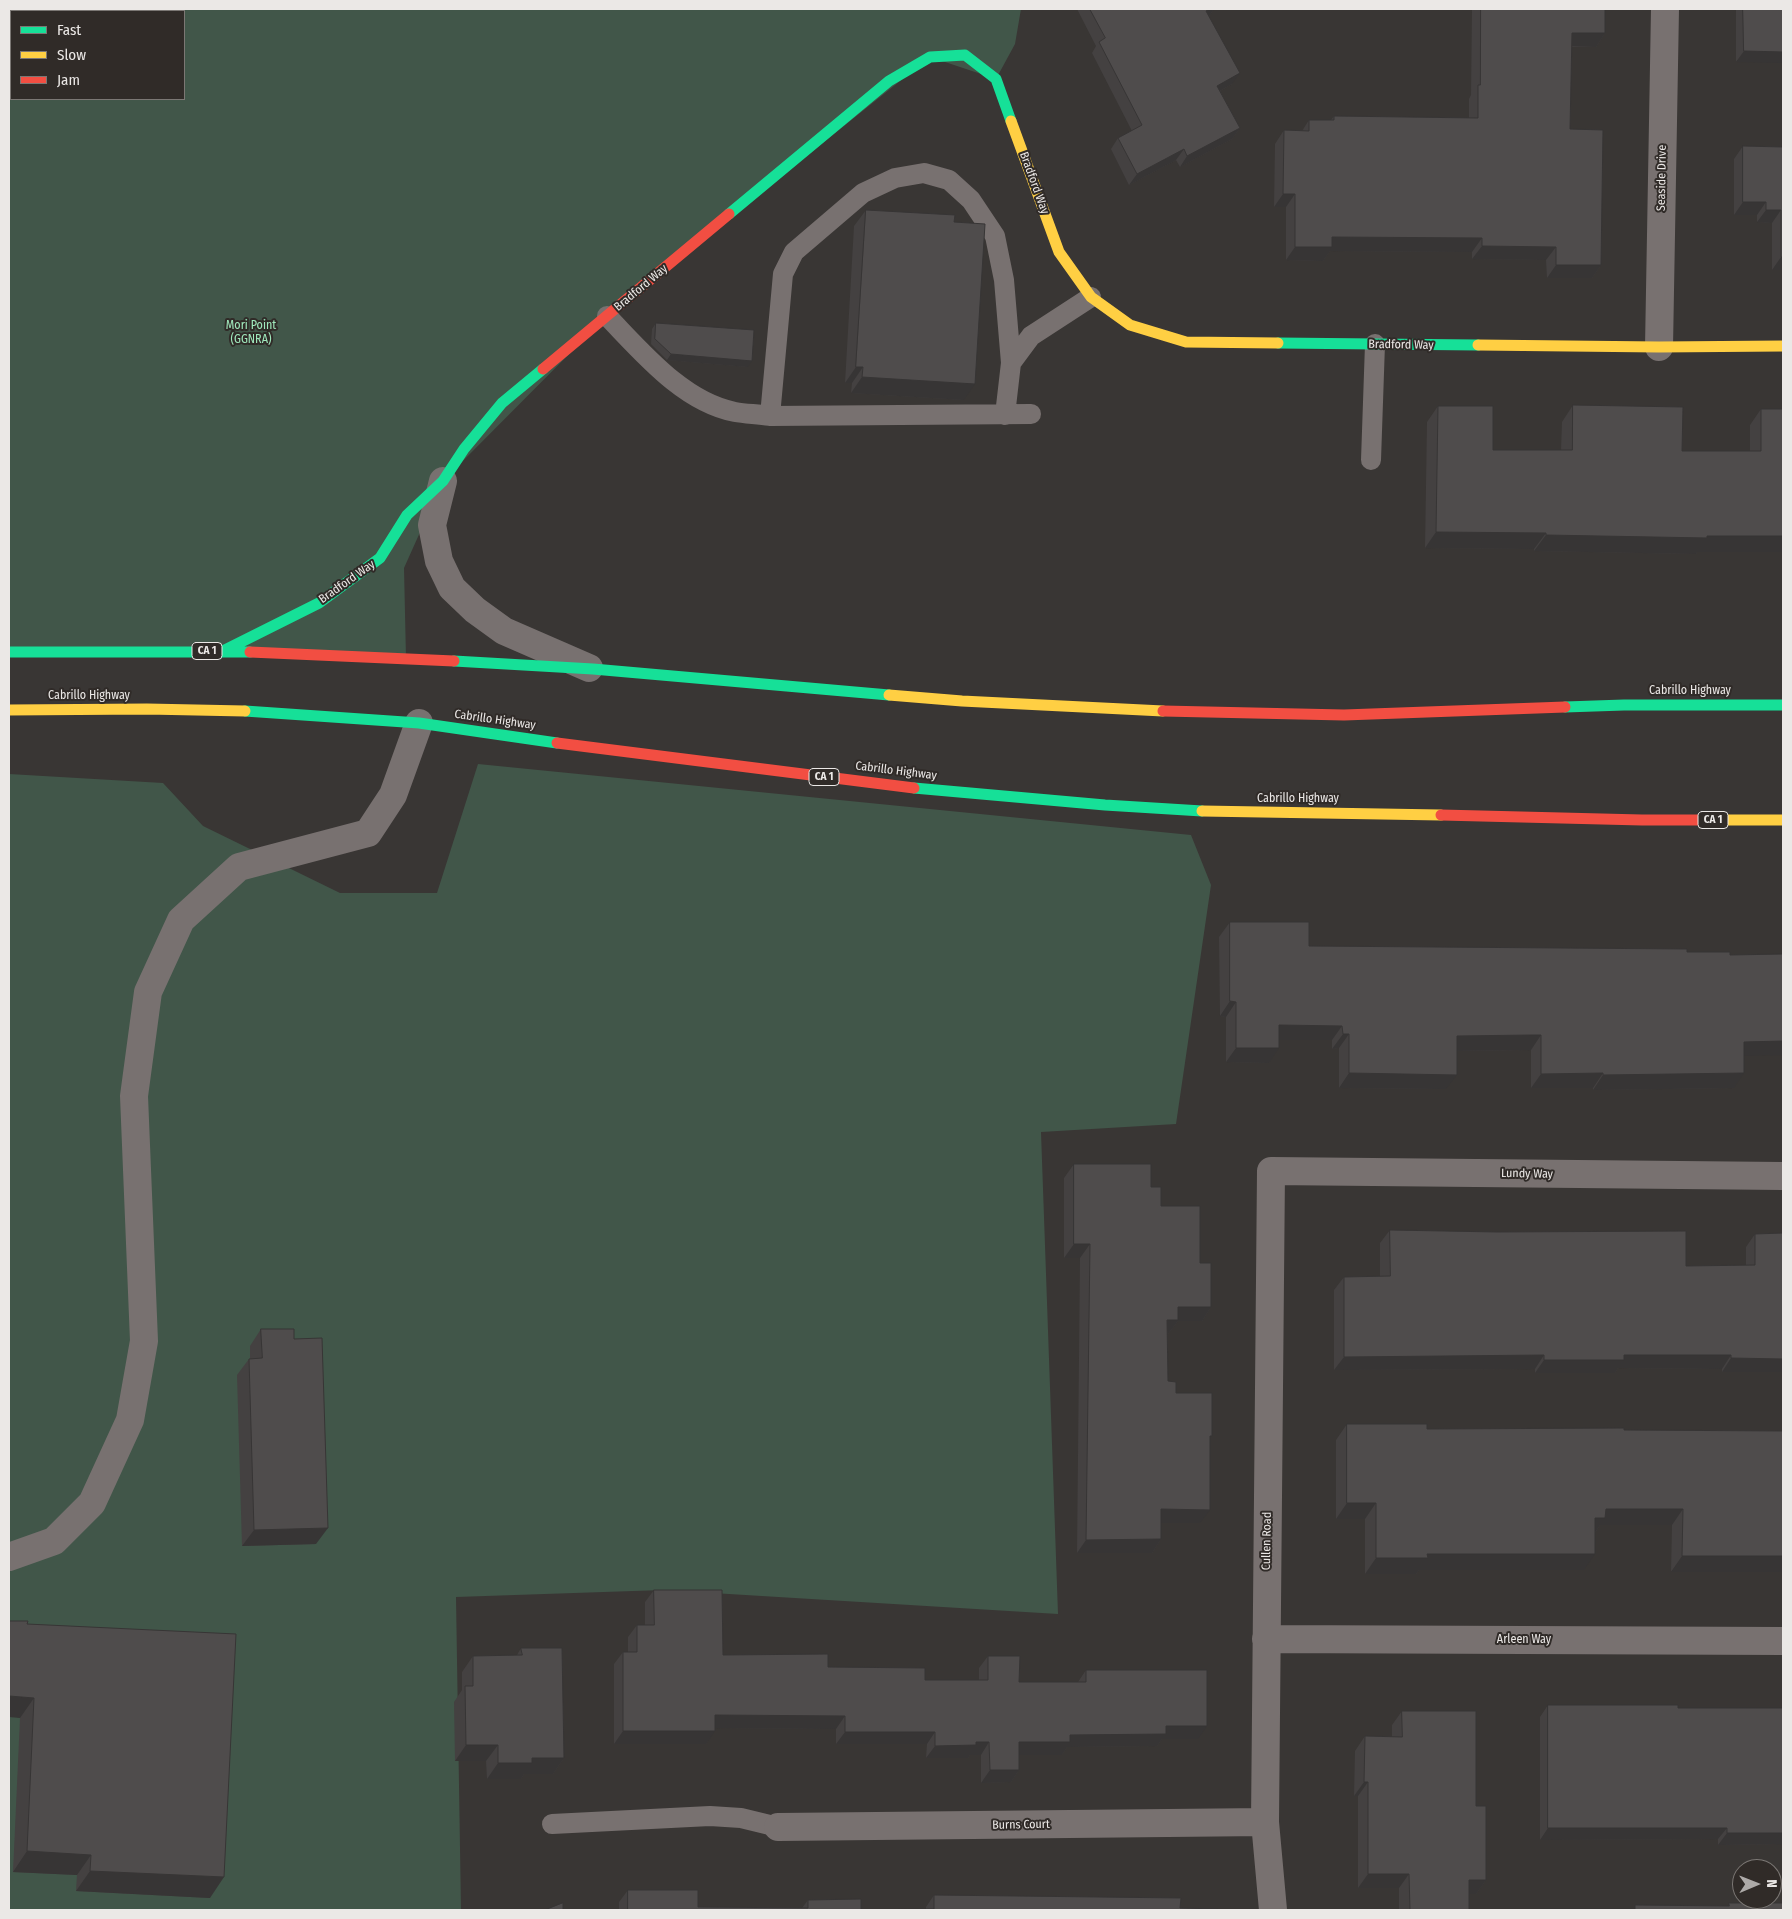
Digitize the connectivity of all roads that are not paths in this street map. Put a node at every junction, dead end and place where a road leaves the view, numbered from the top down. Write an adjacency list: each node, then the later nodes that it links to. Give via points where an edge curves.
1 (1665, 9): 6 (street, Seaside Drive)
2 (1090, 297): 3 (main road, Bradford Way, via 1060,252 996,79 965,55 930,57 889,81); 4 (main road, Bradford Way, via 1130,325 1186,342); 7 (lane, via 1031,336)
3 (607, 316): 10 (lane, via 656,367 687,390 715,406); 12 (main road, Bradford Way, via 502,403 464,449)
4 (1375, 344): 6 (main road, Bradford Way); 11 (lane)
5 (1783, 346): 6 (main road, Bradford Way)
6 (1659, 347)
7 (1011, 363): 9 (lane); 10 (lane, via 1004,280 995,236 971,200 949,180 924,173 896,178 863,193 794,252 783,274)
8 (1032, 414): 9 (lane)
9 (1005, 415): 10 (lane)
10 (770, 416)
11 (1371, 460)
12 (444, 481): 13 (main road, Bradford Way, via 407,515 380,558 353,580 319,603); 15 (street, Bradford Way, via 432,525 439,561 452,588 475,610 504,630)
13 (223, 651): 14 (main road, Cabrillo Highway / CA 1); 15 (main road, Cabrillo Highway / CA 1)
14 (9, 652)
15 (593, 669): 16 (main road, Cabrillo Highway / CA 1, via 962,701 1168,711 1344,715 1624,706)
16 (1783, 705)
17 (9, 710): 18 (main road, Cabrillo Highway / CA 1, via 272,712)
18 (419, 723): 19 (main road, Cabrillo Highway / CA 1, via 903,786 1105,805 1218,812); 22 (street, via 393,795 368,833 239,867 181,920 148,992 134,1096 144,1341 130,1420 92,1503 54,1541)
19 (1783, 820)
20 (1270, 1172): 21 (street, Lundy Way); 23 (street, Cullen Road)
21 (1783, 1176)
22 (9, 1558)
23 (1266, 1638): 24 (street, Arleen Way); 25 (street, Cullen Road)
24 (1783, 1641)
25 (1265, 1822): 27 (street, Burns Court); 28 (street, Cullen Road)
26 (552, 1824): 27 (lane, via 710,1816 741,1818)
27 (778, 1827)
28 (1273, 1910)

